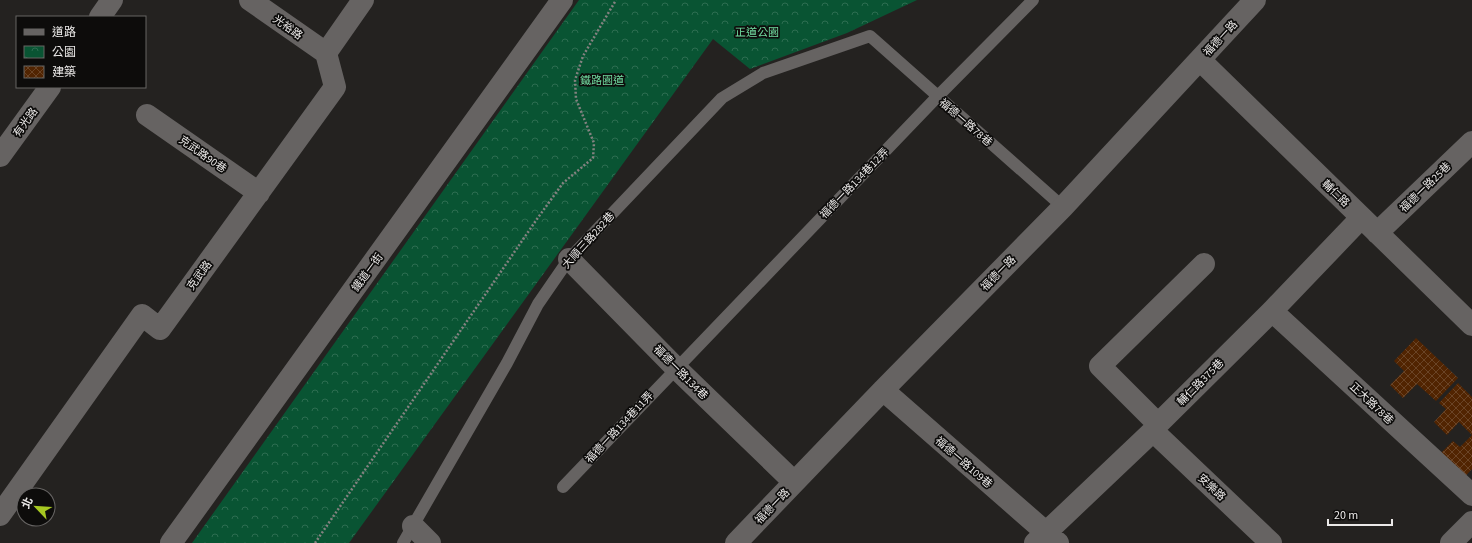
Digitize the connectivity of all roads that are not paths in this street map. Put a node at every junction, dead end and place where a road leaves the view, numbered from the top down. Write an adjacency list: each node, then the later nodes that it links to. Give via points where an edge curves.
1 (112, 0): 7 (street)
2 (250, 0): 9 (street, 光裕路)
3 (363, 0): 9 (street)
4 (562, 0): 34 (street, 鐵道一街)
5 (1033, 0): 12 (lane, 福德一路134巷12弄)
6 (1255, 0): 10 (street, 福德一路)
7 (101, 16)
8 (870, 36): 12 (lane, 福德一路78巷); 20 (lane, 大順三路282巷, via 763,72 722,98)
9 (326, 53): 16 (street, 克武路, via 335,87)
10 (1200, 60): 17 (street, 福德一路); 18 (street, 輔仁路)
11 (49, 88): 15 (street, 有光路)
12 (937, 97): 17 (lane, 福德一路78巷); 24 (lane, 福德一路134巷12弄)
13 (147, 115): 16 (street, 克武路90巷)
14 (1472, 142): 19 (street, 福德一路25巷)
15 (0, 156)
16 (258, 193): 30 (street, 克武路, via 160,328 142,315)
17 (1063, 207): 25 (street, 福德一路)
18 (1361, 218): 19 (street, 輔仁路); 22 (street, 輔仁路375巷)
19 (1377, 233): 23 (street, 輔仁路)
20 (569, 258): 24 (street, 福德一路134巷); 32 (lane, 大順三路282巷, via 538,304 507,363)
21 (1204, 264): 26 (street, 安樂路, via 1100,366)
22 (1272, 311): 26 (street, 輔仁路375巷); 29 (street, 正大路78巷)
23 (1472, 325)
24 (676, 368): 27 (street, 福德一路134巷); 28 (lane, 福德一路134巷11弄)
25 (883, 390): 27 (street, 福德一路); 33 (street, 福德一路109巷)
26 (1155, 427): 33 (street, 輔仁路375巷); 37 (street, 安樂路)
27 (794, 482): 36 (street, 福德一路)
28 (563, 487)
29 (1472, 495)
30 (0, 515)
31 (1472, 522): 38 (street)
32 (408, 534): 35 (street)
33 (1046, 540)
34 (171, 543)
35 (430, 543)
36 (736, 543)
37 (1271, 543)
38 (1451, 543)

